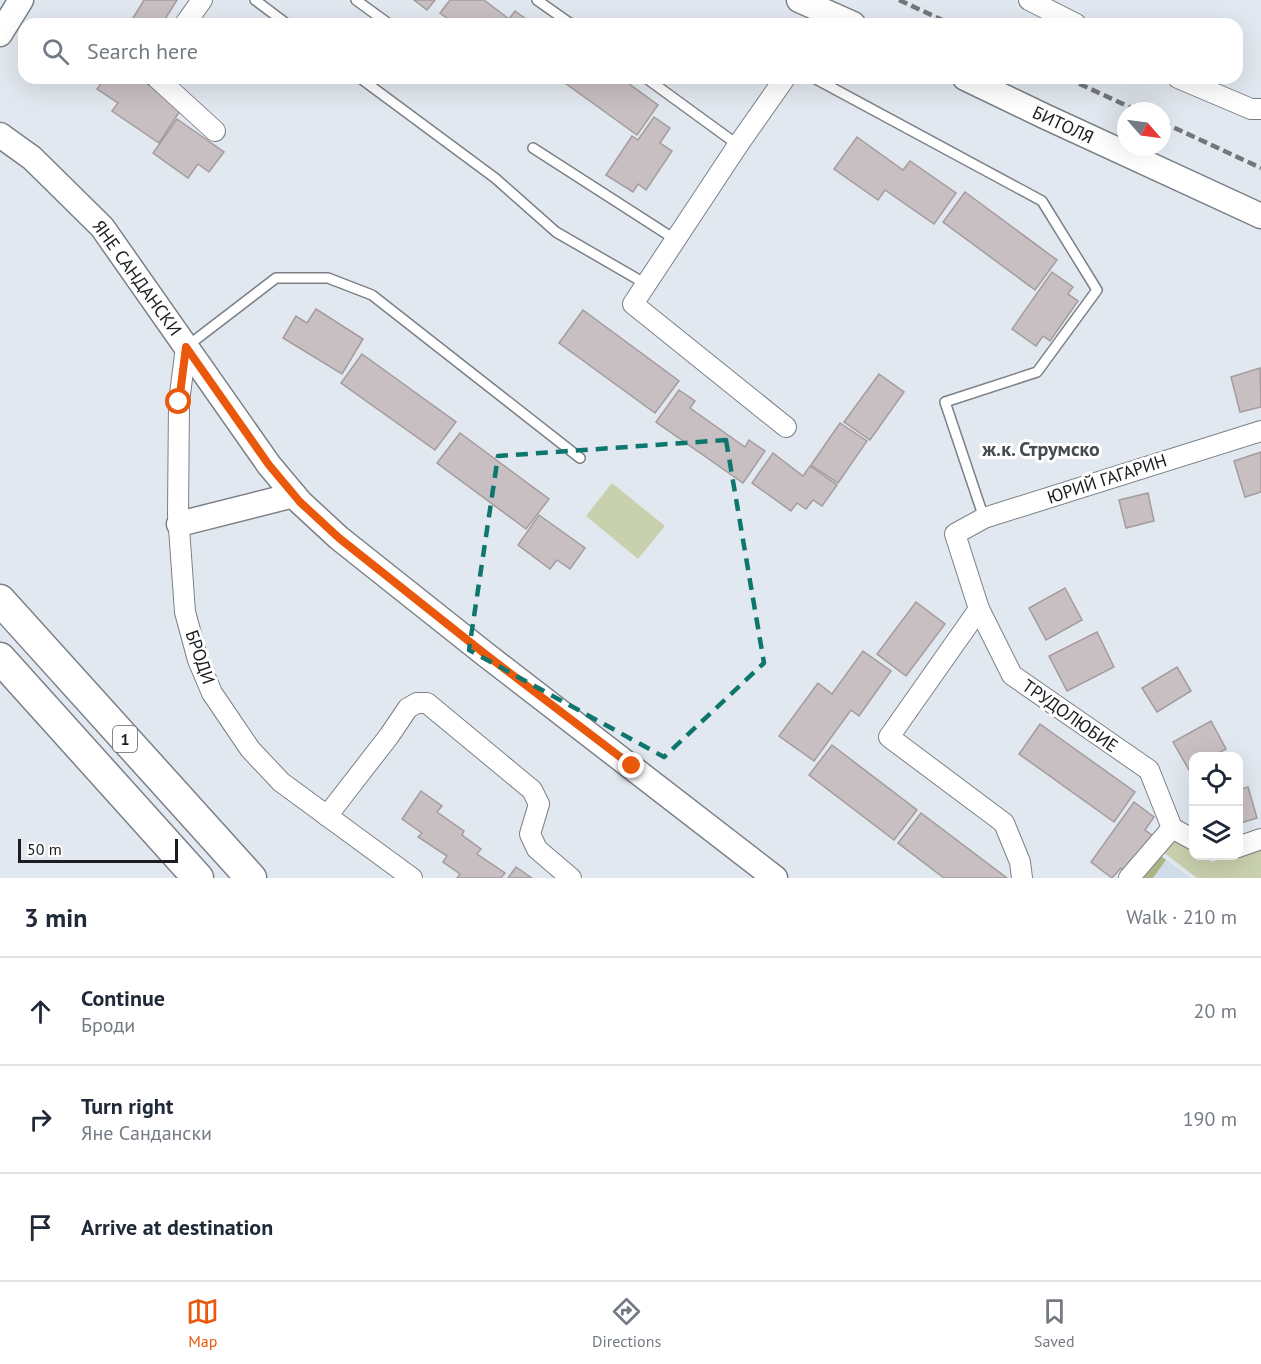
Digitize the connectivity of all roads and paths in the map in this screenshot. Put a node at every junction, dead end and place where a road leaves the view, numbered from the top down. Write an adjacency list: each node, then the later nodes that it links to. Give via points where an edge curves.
1 (21, 0): 14 (street)
2 (202, 0): 8 (street)
3 (255, 0): 9 (lane)
4 (356, 0): 10 (lane)
5 (537, 0): 11 (lane)
6 (799, 0): 12 (street)
7 (1029, 0): 13 (street)
8 (189, 18)
9 (279, 18)
10 (381, 18)
11 (562, 18)
12 (826, 18)
13 (1064, 18)
14 (0, 34)
15 (164, 84): 23 (street)
16 (368, 84): 29 (lane, via 495,178 556,232)
17 (654, 84): 25 (lane)
18 (781, 84): 25 (street)
19 (825, 84): 35 (lane, via 1042,201 1097,290 1037,372 945,402)
20 (977, 84): 27 (street, БИТОЛЯ)
21 (1192, 84): 22 (street, via 1251,109)
22 (1261, 109)
23 (215, 131)
24 (0, 135): 30 (street, ЯНЕ САНДАНСКИ, via 32,158 102,227)
25 (738, 145): 28 (street)
26 (533, 148): 28 (lane)
27 (1261, 216)
28 (676, 240): 29 (street)
29 (646, 284): 31 (street, via 633,304)
30 (186, 347): 33 (lane, via 276,278 328,278 372,295); 34 (street, ЯНЕ САНДАНСКИ); 36 (street, БРОДИ, via 179,402)
31 (786, 427)
32 (1261, 430): 35 (street, ЮРИЙ ГАГАРИН)
33 (580, 458)
34 (294, 495): 36 (street); 50 (street, ЯНЕ САНДАНСКИ, via 339,538 466,639)
35 (984, 519): 37 (street, ЮРИЙ ГАГАРИН)
36 (179, 524): 41 (street, БРОДИ, via 185,612 212,693 250,749 281,782)
37 (955, 534): 39 (street, ТРУДОЛЮБИЕ)
38 (0, 600): 47 (main road, 1)
39 (979, 609): 42 (street, ТРУДОЛЮБИЕ, via 1012,675 1149,770); 51 (street, via 890,737 1004,823 1020,862)
40 (0, 658): 46 (main road, 1)
41 (327, 816): 48 (street, БРОДИ); 49 (street, via 408,708 427,703 532,790 539,804 530,834 537,849)
42 (1172, 828): 43 (street); 52 (street)
43 (1189, 837)
44 (1261, 839): 45 (street)
45 (1243, 845)
46 (198, 878)
47 (251, 878)
48 (412, 878)
49 (571, 878)
50 (776, 878)
51 (1022, 878)
52 (1129, 878)

